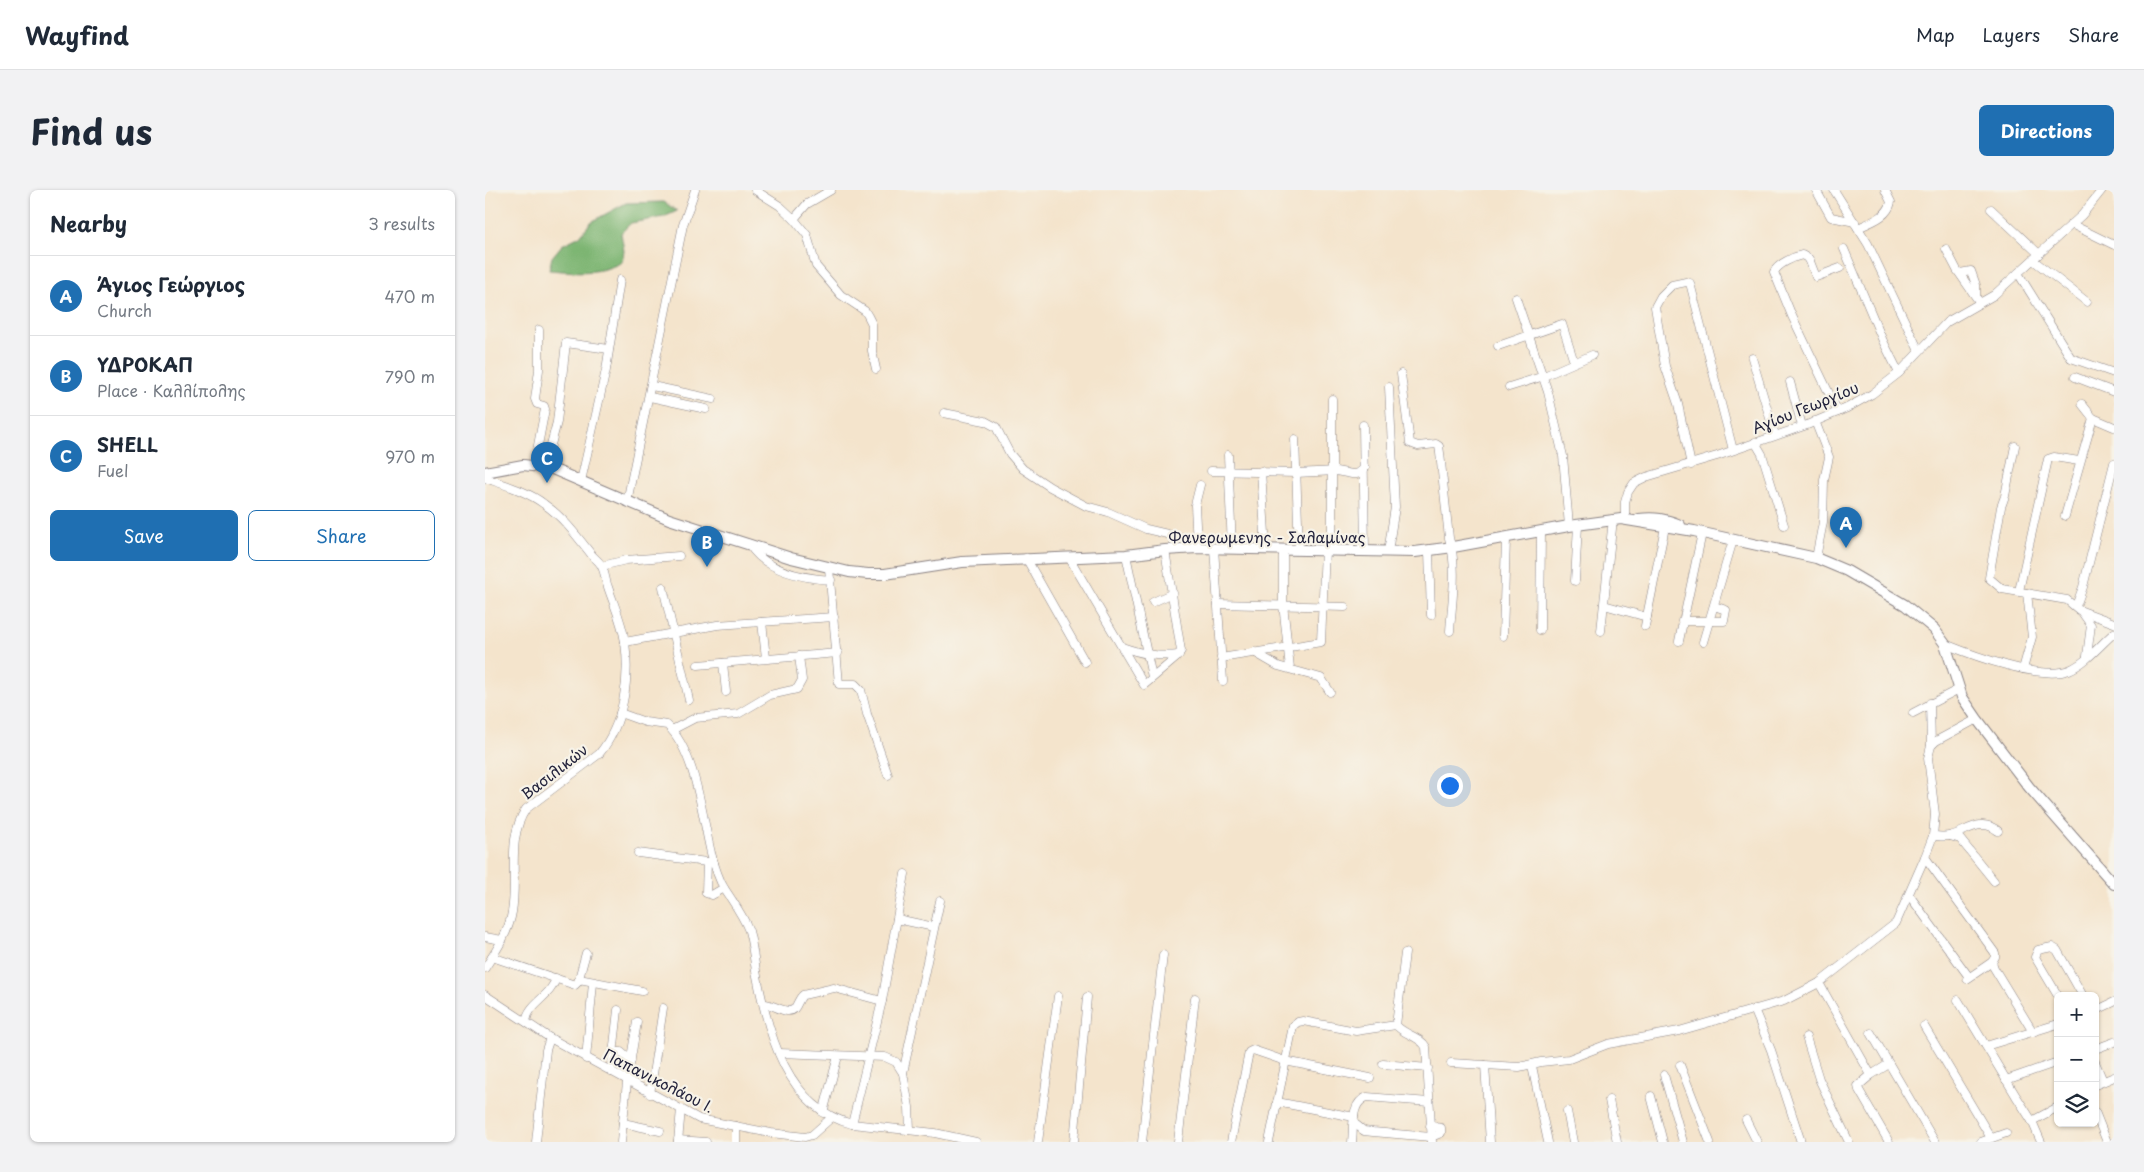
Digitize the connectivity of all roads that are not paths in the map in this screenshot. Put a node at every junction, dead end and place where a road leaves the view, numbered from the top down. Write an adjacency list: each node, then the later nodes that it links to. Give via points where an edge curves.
1 (695, 190): 37 (street, via 683,226)
2 (755, 190): 9 (street)
3 (831, 190): 9 (street, via 807,204)
4 (1816, 190): 11 (street, via 1831,217)
5 (1834, 190): 11 (street)
6 (1885, 190): 11 (street, via 1891,202 1887,211 1877,219)
7 (2098, 192): 10 (street, Αγίου Γεωργίου, via 2087,210)
8 (1991, 209): 15 (street)
9 (793, 219): 30 (street, via 807,235 816,266 841,295 868,316 872,324)
10 (2071, 224): 12 (street); 15 (street, Αγίου Γεωργίου)
11 (1857, 225): 26 (street)
12 (2114, 245)
13 (1844, 249): 31 (street)
14 (1946, 249): 21 (street, via 1960,273 1971,271 1974,274 1975,295)
15 (2036, 257): 17 (street, Αγίου Γεωργίου); 20 (street)
16 (1839, 268): 47 (street, via 1816,276 1809,259 1802,255 1777,266 1775,272 1792,316)
17 (2018, 273): 21 (street, Αγίου Γεωργίου); 33 (street, via 2067,354)
18 (620, 280): 25 (street)
19 (1516, 298): 23 (street)
20 (2087, 302)
21 (1980, 303): 26 (street, Αγίου Γεωργίου, via 1947,322)
22 (539, 330): 62 (street, via 535,399 545,409)
23 (1530, 336): 24 (street); 29 (street, via 1564,325); 34 (street)
24 (1497, 346)
25 (609, 349): 62 (street, via 566,344 557,422); 71 (street)
26 (1919, 351): 31 (street, Αγίου Γεωργίου)
27 (1592, 355): 29 (street)
28 (1752, 358): 53 (street)
29 (1574, 362): 34 (street)
30 (876, 369)
31 (1899, 373): 47 (street, Αγίου Γεωργίου, via 1872,394)
32 (1401, 374): 88 (street, via 1410,443 1439,446 1449,538)
33 (2114, 374)
34 (1545, 376): 39 (street); 80 (street)
35 (2075, 377): 40 (street)
36 (1790, 382): 51 (street)
37 (652, 386): 41 (street); 42 (street)
38 (1389, 387): 98 (street, via 1395,511)
39 (1509, 387)
40 (2114, 392)
41 (649, 397): 45 (street); 73 (street)
42 (713, 398)
43 (1332, 399): 68 (street)
44 (2082, 404): 48 (street)
45 (706, 410)
46 (944, 412): 87 (street, via 985,420 996,427 1010,454 1023,469 1086,506)
47 (1838, 412): 49 (street, Αγίου Γεωργίου)
48 (2093, 418): 52 (street); 59 (street)
49 (1815, 421): 51 (street, Αγίου Γεωργίου); 103 (street, via 1829,457)
50 (1363, 425): 63 (street)
51 (1802, 426): 53 (street, Αγίου Γεωργίου)
52 (2114, 427)
53 (1775, 435): 55 (street, Αγίου Γεωργίου)
54 (1295, 438): 69 (street)
55 (1755, 442): 57 (street, Αγίου Γεωργίου); 79 (street, via 1762,454)
56 (2015, 446): 109 (street, via 1988,575 2002,589)
57 (1733, 450): 61 (street, Αγίου Γεωργίου); 61 (street, via 1690,283 1672,285 1655,307 1665,366 1678,404)
58 (1227, 455): 65 (street)
59 (2079, 461): 76 (street); 109 (street, via 2048,459)
60 (2114, 463): 74 (street)
61 (1691, 465): 78 (street, Αγίου Γεωργίου, via 1634,483 1625,502)
62 (540, 467): 67 (main road, Φανερωμενης - Σαλαμίνας, via 523,466); 71 (main road, Φανερωμενης - Σαλαμίνας)
63 (1365, 468): 68 (street, via 1357,474); 96 (street)
64 (1211, 471): 65 (street)
65 (1229, 471): 66 (street); 90 (street)
66 (1261, 471): 69 (street); 91 (street)
67 (485, 472)
68 (1331, 472): 69 (street); 95 (street)
69 (1296, 473): 94 (street)
70 (485, 478): 104 (street, Βασιλικών, via 545,504 576,534)
71 (581, 481): 73 (main road, Φανερωμενης - Σαλαμίνας)
72 (1200, 484): 87 (street, via 1195,505)
73 (627, 502): 86 (main road, Φανερωμενης - Σαλαμίνας)
74 (2104, 506): 75 (street); 118 (street)
75 (2114, 508)
76 (2065, 516)
77 (1613, 519): 78 (main road, Φανερωμενης - Σαλαμίνας); 80 (main road, Φανερωμενης - Σαλαμίνας); 114 (street)
78 (1629, 520): 81 (main road, Φανερωμενης - Σαλαμίνας); 83 (main road, via 1666,519)
79 (1784, 525)
80 (1574, 526): 82 (main road, Φανερωμενης - Σαλαμίνας); 107 (street)
81 (1665, 527): 83 (main road, Φανερωμενης - Σαλαμίνας); 121 (street)
82 (1541, 531): 84 (main road, Φανερωμενης - Σαλαμίνας); 127 (street)
83 (1698, 532): 85 (main road, Φανερωμενης - Σαλαμίνας); 122 (street)
84 (1506, 539): 88 (main road, Φανερωμενης - Σαλαμίνας); 132 (street)
85 (1733, 540): 103 (main road, Φανερωμενης - Σαλαμίνας); 116 (street)
86 (749, 544): 105 (main road, Φανερωμενης - Σαλαμίνας); 106 (street, via 755,554 770,566 806,577)
87 (1197, 544): 89 (main road, Φανερωμενης - Σαλαμίνας); 92 (main road, Φανερωμενης - Σαλαμίνας)
88 (1453, 547): 97 (main road, Φανερωμενης - Σαλαμίνας); 128 (street)
89 (1214, 548): 90 (main road, Φανερωμενης - Σαλαμίνας); 112 (street)
90 (1232, 548): 91 (main road, Φανερωμενης - Σαλαμίνας)
91 (1266, 549): 93 (main road, Φανερωμενης - Σαλαμίνας)
92 (1165, 550): 99 (main road, Φανερωμενης - Σαλαμίνας); 110 (street)
93 (1283, 550): 94 (main road, Φανερωμενης - Σαλαμίνας); 113 (street)
94 (1299, 550): 95 (main road, Φανερωμενης - Σαλαμίνας)
95 (1329, 550): 96 (main road, Φανερωμενης - Σαλαμίνας); 115 (street)
96 (1365, 550): 98 (main road, Φανερωμενης - Σαλαμίνας)
97 (1429, 550): 98 (main road, Φανερωμενης - Σαλαμίνας); 119 (street)
98 (1388, 552)
99 (1126, 555): 102 (main road, Φανερωμενης - Σαλαμίνας); 141 (street)
100 (679, 556): 104 (street, via 625,560)
101 (1026, 558): 102 (main road, Φανερωμενης - Σαλαμίνας); 105 (main road, Φανερωμενης - Σαλαμίνας, via 962,562 885,574); 148 (street)
102 (1070, 558): 137 (street)
103 (1816, 558): 136 (main road, Φανερωμενης - Σαλαμίνας, via 1847,571 1905,605 1927,622)
104 (602, 566): 134 (street, Βασιλικών)
105 (829, 568): 106 (street)
106 (831, 580): 120 (street)
107 (1575, 581)
108 (663, 587): 131 (street)
109 (2023, 592): 118 (street, via 2067,600); 151 (street, via 2032,637)
110 (1173, 593): 111 (street); 142 (street)
111 (1153, 602)
112 (1218, 604): 113 (street); 146 (street)
113 (1283, 604): 115 (street); 138 (street)
114 (1605, 605): 121 (street); 129 (street)
115 (1322, 606): 117 (street); 138 (street, via 1321,642)
116 (1714, 606): 124 (street); 124 (street, via 1726,610 1725,618 1721,622)
117 (1345, 607)
118 (2077, 608): 125 (street); 144 (street, via 2091,625)
119 (1431, 615)
120 (834, 617): 123 (street); 140 (street)
121 (1647, 617): 126 (street)
122 (1682, 621): 124 (street); 133 (street)
123 (762, 622): 131 (street, via 717,625); 145 (street)
124 (1709, 622): 135 (street)
125 (2114, 623)
126 (1645, 626)
127 (1540, 630)
128 (1451, 631)
129 (1601, 632)
130 (2114, 633): 144 (street)
131 (674, 635): 134 (street); 157 (street)
132 (1503, 636)
133 (1679, 641)
134 (625, 642): 159 (street, Βασιλικών)
135 (1703, 642)
136 (1945, 644): 151 (street); 154 (main road, Φανερωμενης - Σαλαμίνας)
137 (1122, 647): 141 (street, via 1136,653); 152 (street, via 1144,685)
138 (1289, 647): 139 (street); 150 (street)
139 (1254, 652): 146 (street); 150 (street, via 1275,665)
140 (838, 653): 143 (street); 164 (street, via 839,684 855,684 861,690)
141 (1147, 653): 142 (street); 152 (street)
142 (1179, 655): 152 (street)
143 (799, 656): 145 (street); 162 (street, via 802,680 797,690 770,695 738,714 695,718)
144 (2087, 656): 151 (street, via 2063,672)
145 (766, 658): 147 (street)
146 (1221, 658): 153 (street)
147 (723, 662): 149 (street); 155 (street)
148 (1085, 662)
149 (698, 665)
150 (1290, 668): 156 (street, via 1321,678)
151 (2023, 669)
152 (1152, 677)
153 (1223, 681)
154 (1959, 689): 158 (street); 161 (main road)
155 (726, 692)
156 (1330, 692)
157 (689, 700)
158 (1930, 703): 160 (street); 163 (street)
159 (620, 713): 162 (street, via 645,722 664,724); 180 (street, Βασιλικών, via 613,735 599,754 532,804 519,820 515,839 512,913)
160 (1913, 713)
161 (1977, 719): 163 (street); 173 (main road, via 2029,787)
162 (672, 730): 170 (street, via 696,782)
163 (1931, 746): 166 (street, via 1928,758 1935,814)
164 (888, 775)
165 (1998, 831): 167 (street, via 1981,825)
166 (1933, 836): 167 (street); 169 (street)
167 (1950, 836): 172 (street, via 1960,839)
168 (638, 853): 170 (street)
169 (1925, 857): 175 (street); 185 (street, via 1995,953)
170 (711, 862): 174 (street); 174 (street, via 706,892 712,895)
171 (905, 874): 177 (street)
172 (1994, 881)
173 (2114, 884)
174 (724, 888): 201 (street, via 748,930)
175 (1909, 895): 185 (street, via 1968,978); 189 (street, via 1893,926)
176 (940, 901): 178 (street)
177 (897, 919): 178 (street); 199 (street)
178 (934, 927): 235 (street)
179 (485, 937): 180 (street)
180 (502, 940): 184 (street, Βασιλικών)
181 (1405, 953): 208 (street)
182 (586, 954): 188 (street)
183 (1163, 955): 277 (street)
184 (492, 957): 186 (street, Βασιλικών); 187 (street)
185 (1992, 962): 211 (street)
186 (485, 968)
187 (556, 978): 188 (street, via 575,984); 206 (street, via 554,985 530,1010)
188 (579, 979): 190 (street)
189 (1819, 982): 205 (street, via 1784,1001); 237 (street)
190 (593, 983): 191 (street); 222 (street)
191 (642, 991)
192 (2056, 992): 193 (street, via 2035,957 2038,950 2052,947 2057,950)
193 (2081, 992)
194 (485, 995): 206 (street, Παπανικολάου Ι.)
195 (1058, 996): 275 (street)
196 (1087, 997): 276 (street)
197 (1195, 998): 278 (street)
198 (1958, 1000): 216 (street)
199 (882, 1001): 201 (street, via 834,988 803,995 789,1011); 221 (street)
200 (2114, 1002): 203 (street)
201 (764, 1004): 219 (street)
202 (663, 1008): 244 (street)
203 (2099, 1009)
204 (618, 1010): 218 (street)
205 (1754, 1010): 231 (street, via 1679,1031 1608,1044 1579,1057); 290 (street, via 1771,1050)
206 (526, 1021): 214 (street, Παπανικολάου Ι.)
207 (637, 1022): 223 (street)
208 (1396, 1025): 224 (street, via 1355,1032 1297,1022 1293,1026); 232 (street, via 1401,1032 1424,1043)
209 (2054, 1025): 211 (street)
210 (1924, 1026): 265 (street)
211 (2033, 1032): 216 (street)
212 (1871, 1033): 228 (street)
213 (1806, 1037): 291 (street, via 1819,1079)
214 (550, 1038): 222 (street, Παπανικολάου Ι.); 269 (street)
215 (2114, 1042): 217 (street)
216 (1986, 1046): 240 (street)
217 (2099, 1048)
218 (613, 1052): 223 (street, via 621,1052); 233 (street)
219 (779, 1052): 220 (street); 252 (street, via 792,1080)
220 (838, 1056): 221 (street); 252 (street)
221 (868, 1057): 235 (street, via 890,1058); 259 (street)
222 (586, 1059): 233 (street, Παπανικολάου Ι.)
223 (631, 1061): 242 (street)
224 (1285, 1061): 239 (street); 247 (street); 279 (street, via 1253,1050 1249,1052)
225 (1451, 1063): 229 (street)
226 (2054, 1063): 240 (street)
227 (1383, 1064): 232 (street)
228 (1889, 1064): 237 (street); 293 (street)
229 (1485, 1065): 231 (street); 282 (street)
230 (1681, 1065): 288 (street)
231 (1533, 1066): 283 (street)
232 (1428, 1068): 248 (street)
233 (611, 1072): 242 (street, Παπανικολάου Ι.)
234 (2099, 1072): 241 (street)
235 (903, 1073): 261 (street)
236 (1664, 1075): 287 (street)
237 (1871, 1075): 292 (street, via 1860,1082 1859,1090)
238 (2114, 1077): 241 (street)
239 (1370, 1078)
240 (2006, 1080): 256 (street)
241 (2103, 1081): 243 (street)
242 (627, 1082): 244 (street, Παπανικολάου Ι.); 258 (street)
243 (2099, 1083)
244 (650, 1094): 249 (street, Παπανικολάου Ι.)
245 (1651, 1096): 286 (street)
246 (1609, 1100): 285 (street)
247 (1277, 1102): 254 (street); 280 (street)
248 (1429, 1102): 254 (street, via 1367,1097 1359,1102); 267 (street, via 1431,1126 1438,1126 1441,1130)
249 (681, 1109): 260 (street, Παπανικολάου Ι., via 705,1121); 268 (street)
250 (2054, 1109): 256 (street)
251 (1567, 1111): 284 (street)
252 (823, 1113): 253 (street)
253 (831, 1118): 259 (street); 266 (street, Παπανικολάου Ι.)
254 (1354, 1120): 267 (street, via 1364,1131); 281 (street)
255 (1747, 1120): 289 (street)
256 (2032, 1121): 295 (street)
257 (2099, 1122): 296 (street)
258 (623, 1123): 262 (street); 270 (street)
259 (852, 1124): 261 (street)
260 (736, 1126): 266 (street, Παπανικολάου Ι.); 272 (street)
261 (910, 1130): 263 (street)
262 (660, 1131)
263 (935, 1133): 273 (street); 274 (street)
264 (2006, 1133): 265 (street)
265 (1991, 1138): 294 (street)
266 (812, 1139)
267 (1432, 1140)
268 (678, 1141): 271 (street)
269 (536, 1142)
270 (621, 1142)
271 (706, 1142)
272 (735, 1142)
273 (933, 1142)
274 (976, 1142)
275 (1038, 1142)
276 (1074, 1142)
277 (1142, 1142)
278 (1178, 1142)
279 (1231, 1142)
280 (1269, 1142)
281 (1352, 1142)
282 (1490, 1142)
283 (1548, 1142)
284 (1573, 1142)
285 (1617, 1142)
286 (1663, 1142)
287 (1683, 1142)
288 (1710, 1142)
289 (1757, 1142)
290 (1801, 1142)
291 (1849, 1142)
292 (1889, 1142)
293 (1935, 1142)
294 (1981, 1142)
295 (2041, 1142)
296 (2107, 1142)

